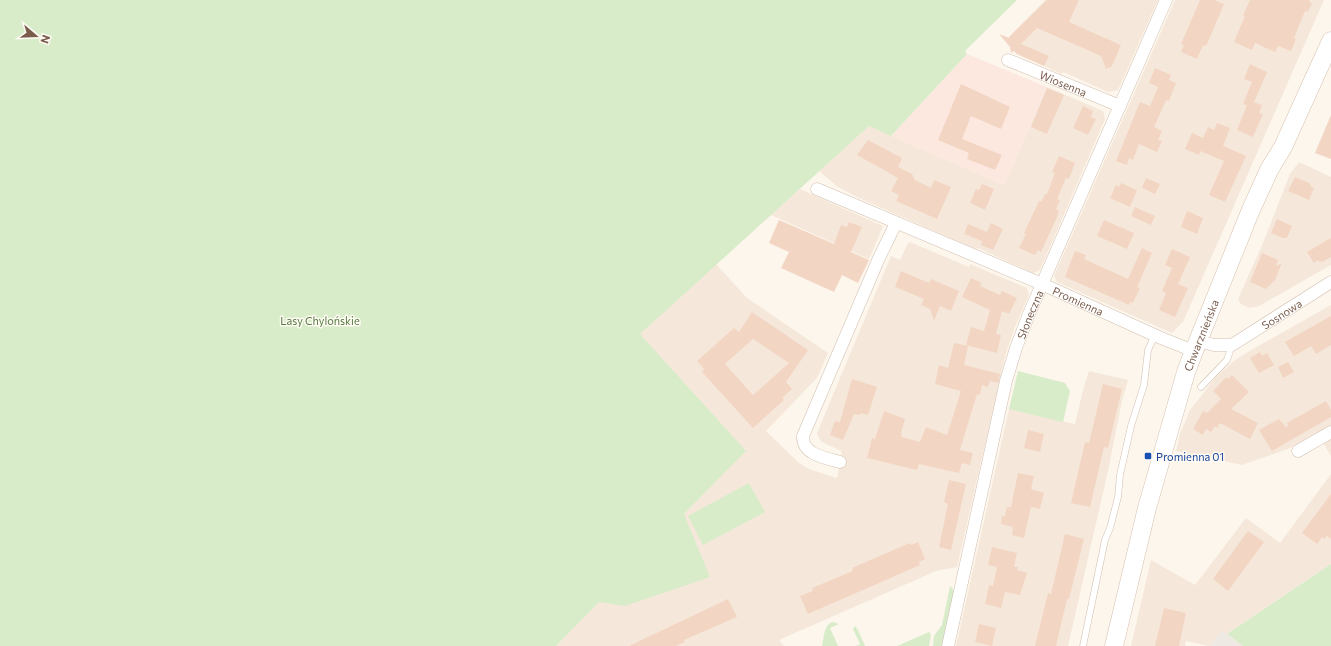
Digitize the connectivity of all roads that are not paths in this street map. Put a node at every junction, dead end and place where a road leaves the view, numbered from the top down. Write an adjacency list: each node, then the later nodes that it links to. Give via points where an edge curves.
1 (1166, 0): 4 (street, Słoneczna)
2 (1331, 41): 11 (main road, Chwarznieńska, via 1283,147 1269,170)
3 (1008, 60): 4 (street, Wiosenna)
4 (1120, 106): 8 (street, Słoneczna)
5 (817, 189): 6 (street, Promienna)
6 (896, 223): 8 (street, Promienna); 15 (street, via 803,436 803,442 810,451)
7 (1331, 282): 10 (street, Sosnowa)
8 (1042, 284): 9 (street, Promienna); 16 (street, Słoneczna, via 1016,348 1006,381)
9 (1155, 335): 11 (street, Promienna); 17 (lane, via 1148,350 1144,385 1131,426 1120,475 1118,498 1105,540)
10 (1232, 345): 11 (street); 12 (lane, via 1227,360)
11 (1196, 346): 18 (main road, Chwarznieńska, via 1186,372 1147,508)
12 (1201, 387)
13 (1331, 432): 14 (street)
14 (1298, 451)
15 (840, 462)
16 (948, 646)
17 (1083, 646)
18 (1114, 646)

